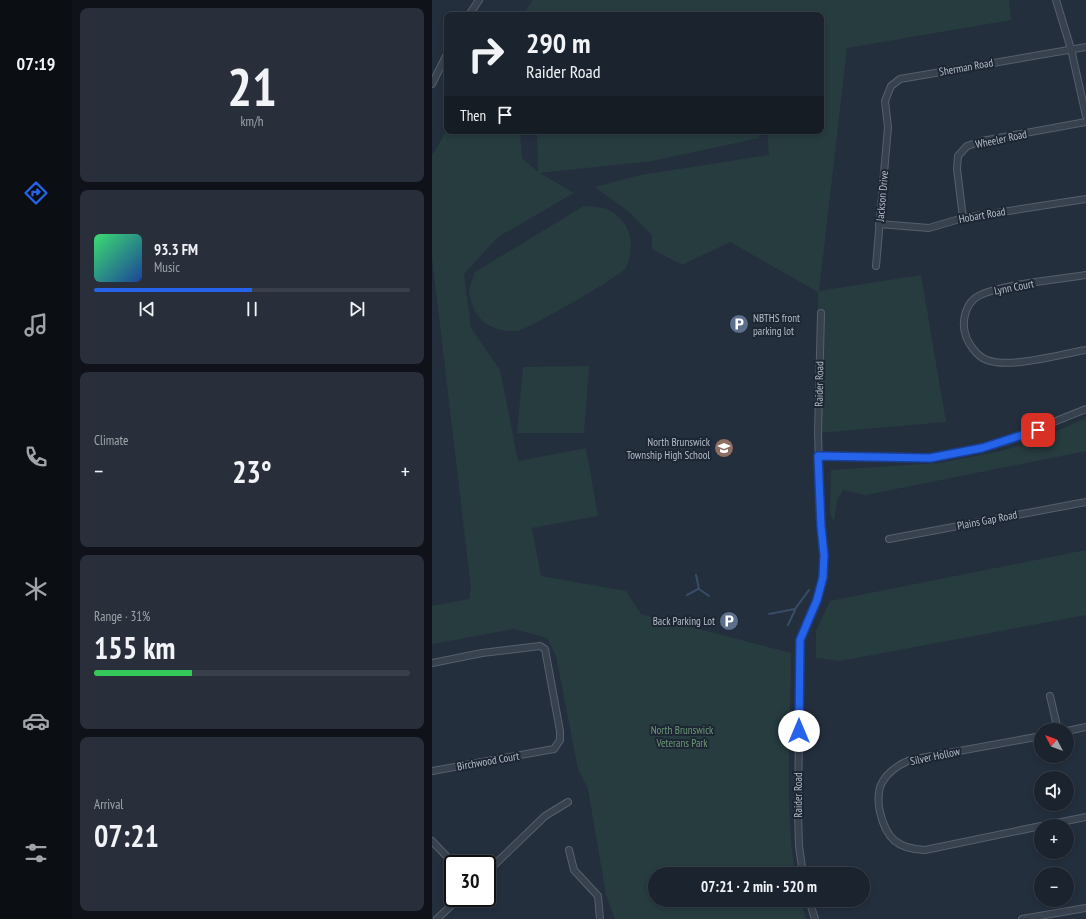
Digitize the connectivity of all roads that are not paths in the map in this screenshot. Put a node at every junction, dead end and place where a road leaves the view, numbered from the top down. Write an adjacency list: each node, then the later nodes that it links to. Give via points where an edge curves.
1 (479, 0): 3 (street)
2 (1056, 0): 5 (street)
3 (471, 12)
4 (1086, 47): 5 (street, Sherman Road)
5 (1071, 49): 8 (street); 10 (street, Sherman Road, via 900,79 891,86 884,101)
6 (444, 60): 7 (street)
7 (432, 84)
8 (1086, 116)
9 (1086, 122): 12 (street, Wheeler Road, via 967,146 958,156 957,169)
10 (888, 127): 13 (street, Jackson Drive)
11 (1086, 199): 12 (street, Hobart Road)
12 (963, 218): 13 (street, Hobart Road, via 929,228)
13 (879, 224): 14 (street, Jackson Drive)
14 (876, 266)
15 (1086, 275): 17 (street, Lynn Court, via 994,290 974,299 966,310 964,329 967,343 986,360 1009,363)
16 (821, 313): 19 (street, Raider Road)
17 (1086, 350)
18 (1086, 410): 19 (street, via 1004,442 930,458)
19 (818, 456): 37 (street, Raider Road, via 823,577 817,600 800,640 799,654 798,813)
20 (1086, 502): 21 (street, Plains Gap Road)
21 (889, 539)
22 (432, 663): 28 (street, Birchwood Court, via 533,646 545,649 560,740 554,749 544,752)
23 (1050, 696): 24 (street)
24 (1056, 723)
25 (1086, 727): 26 (street)
26 (1074, 730)
27 (1034, 737): 32 (street, Silver Hollow, via 910,760 898,765 880,787 878,805 884,828 894,841 911,850 925,850)
28 (432, 771)
29 (568, 802): 36 (street, via 545,816)
30 (1086, 817): 31 (street, Silver Hollow)
31 (1074, 819)
32 (1034, 827)
33 (432, 841): 35 (street)
34 (569, 850): 42 (street, via 574,870 598,896)
35 (445, 855)
36 (496, 863)
37 (802, 867)
38 (450, 907): 41 (street)
39 (811, 907): 43 (street)
40 (1086, 908): 44 (street)
41 (437, 919)
42 (600, 919)
43 (815, 919)
44 (1022, 919)

